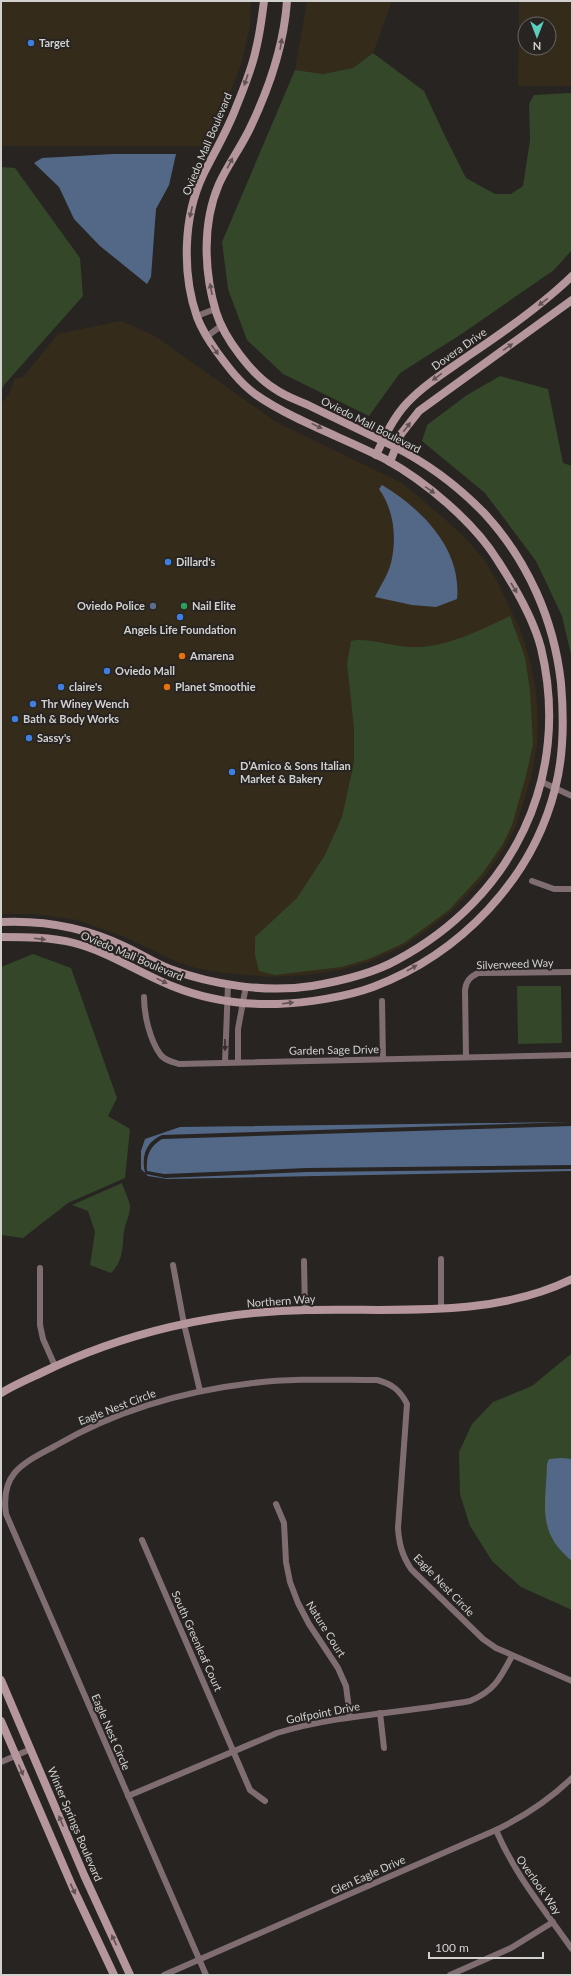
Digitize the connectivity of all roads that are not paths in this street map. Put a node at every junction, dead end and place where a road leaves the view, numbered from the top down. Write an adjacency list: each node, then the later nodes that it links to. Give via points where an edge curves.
1 (264, 1): 6 (street, Oviedo Mall Boulevard, one-way to 6, via 256,50 236,109 202,178 187,229 189,277)
2 (287, 1): 5 (street, Oviedo Mall Boulevard, one-way to 2, via 207,267 206,237 211,211 218,187 250,130 280,52)
3 (572, 276): 9 (street, Dovera Drive, one-way to 9, via 558,290 435,379 407,403)
4 (572, 300): 10 (street, one-way to 4, via 401,434 418,411)
5 (215, 309): 6 (street); 7 (street, Oviedo Mall Boulevard)
6 (197, 316): 8 (street, Oviedo Mall Boulevard)
7 (221, 326): 8 (street); 9 (street, Oviedo Mall Boulevard, via 241,357 272,388)
8 (206, 337): 11 (street, Oviedo Mall Boulevard, one-way to 11, via 233,373 252,392)
9 (382, 441): 10 (street, Oviedo Mall Boulevard); 11 (street, Dovera Drive)
10 (396, 447): 12 (street); 14 (street, Oviedo Mall Boulevard, via 447,479 485,514 513,548 536,590 549,623 563,701 562,741)
11 (376, 455): 12 (street, Oviedo Mall Boulevard)
12 (390, 462): 13 (street, Oviedo Mall Boulevard, one-way to 13, via 443,499 473,529 496,557 521,599 540,644 547,685 549,717 547,755)
13 (542, 782): 14 (street); 22 (street, Oviedo Mall Boulevard, via 530,818 509,858 488,888 467,910 433,938 395,962 356,976 311,986 276,989)
14 (555, 788): 15 (street); 26 (street, Oviedo Mall Boulevard, one-way to 14, via 278,1004 372,988 435,956 487,912 508,887 540,833)
15 (572, 796)
16 (532, 881): 17 (street, via 554,889)
17 (572, 889)
18 (1, 922): 21 (street, Oviedo Mall Boulevard, via 25,921 94,934 166,967 197,978)
19 (1, 937): 24 (street, Oviedo Mall Boulevard, one-way to 24, via 29,937 74,943 172,986)
20 (572, 972): 30 (street, Silverweed Way, via 478,973 471,976 466,982 465,990)
21 (228, 984): 22 (street, Oviedo Mall Boulevard); 24 (street)
22 (246, 986): 26 (street)
23 (144, 998): 33 (street, Garden Sage Drive, via 146,1022 160,1055 166,1060 179,1064)
24 (228, 1000): 26 (street, Oviedo Mall Boulevard); 27 (street)
25 (382, 1001): 31 (street)
26 (243, 1002): 28 (street)
27 (226, 1028): 28 (street); 33 (street, one-way to 33)
28 (238, 1029): 32 (street)
29 (572, 1055): 30 (street, Garden Sage Drive)
30 (466, 1058): 31 (street, Garden Sage Drive)
31 (383, 1059): 32 (street, Garden Sage Drive)
32 (238, 1062): 33 (street, Garden Sage Drive)
33 (225, 1063)
34 (441, 1259): 39 (street)
35 (304, 1261): 40 (street)
36 (173, 1265): 41 (street)
37 (40, 1268): 42 (street, via 40,1325)
38 (572, 1279): 39 (street, Northern Way, via 535,1294 499,1303)
39 (441, 1309): 40 (street, Northern Way)
40 (305, 1310): 41 (street, Northern Way, via 216,1318)
41 (184, 1324): 42 (street, Northern Way, via 99,1347); 43 (street)
42 (55, 1366): 44 (street, Northern Way)
43 (200, 1391): 47 (street, Eagle Nest Circle, via 297,1380 377,1380 396,1388 404,1396 407,1409 398,1528 403,1557 411,1569 483,1639); 59 (street, Eagle Nest Circle, via 124,1413 69,1437 22,1464 13,1472 4,1492 6,1514)
44 (1, 1394)
45 (276, 1504): 51 (street, Nature Court, via 284,1523 290,1582 309,1624 338,1668 346,1686)
46 (142, 1540): 55 (street, South Greenleaf Court)
47 (512, 1656): 49 (street, Eagle Nest Circle); 50 (street, Golfpoint Drive, via 502,1676 483,1695 460,1703)
48 (1, 1680): 54 (street, Winter Springs Boulevard)
49 (572, 1681)
50 (380, 1713): 51 (street, Golfpoint Drive); 53 (street)
51 (350, 1717): 55 (street, Golfpoint Drive, via 294,1728)
52 (1, 1721): 56 (street)
53 (384, 1748)
54 (31, 1749): 56 (street); 66 (street, Winter Springs Boulevard, one-way to 54, via 84,1875)
55 (234, 1751): 59 (street, Golfpoint Drive); 60 (street, South Greenleaf Court, via 250,1790)
56 (16, 1756): 57 (street); 65 (street, one-way to 65)
57 (1, 1762)
58 (572, 1778): 61 (street, Glen Eagle Drive, via 551,1798)
59 (128, 1796): 64 (street, Eagle Nest Circle)
60 (265, 1801)
61 (496, 1830): 62 (street, Overlook Way, via 506,1856); 64 (street, Glen Eagle Drive)
62 (553, 1922): 63 (street, Overlook Way); 69 (street, via 511,1948)
63 (572, 1949)
64 (199, 1960): 67 (street, Glen Eagle Drive); 68 (street, Eagle Nest Circle)
65 (114, 1975)
66 (130, 1975)
67 (164, 1975)
68 (206, 1975)
69 (450, 1975)

